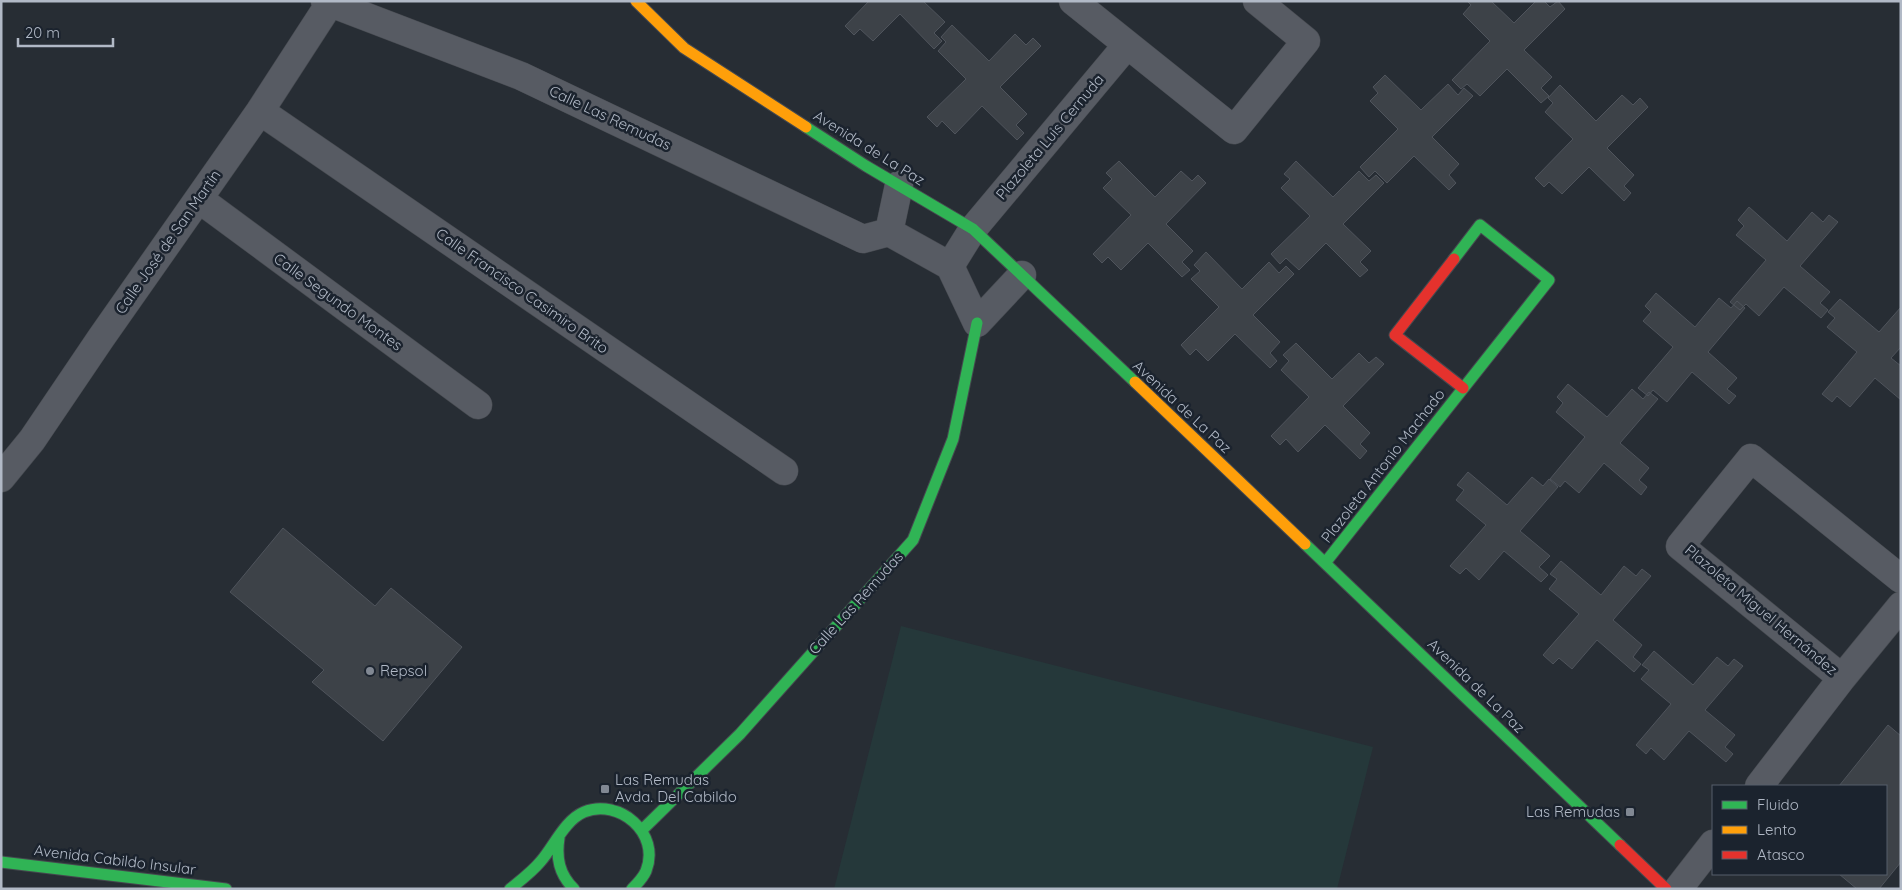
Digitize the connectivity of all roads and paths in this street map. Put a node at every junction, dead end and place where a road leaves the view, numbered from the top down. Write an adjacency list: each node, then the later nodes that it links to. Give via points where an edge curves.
1 (636, 1): 7 (street, Avenida de La Paz, via 684,48)
2 (1073, 1): 5 (street)
3 (1257, 1): 5 (street, via 1306,41 1234,130)
4 (327, 2): 6 (street, Calle José de San Martín); 10 (street, Calle Las Remudas, via 521,76 863,239)
5 (1127, 45): 9 (street, Plazoleta Luis Cernuda)
6 (260, 111): 8 (street, Calle José de San Martín); 16 (street, Calle Francisco Casimiro Brito)
7 (900, 185): 9 (street, Avenida de La Paz); 10 (street)
8 (199, 199): 15 (street, Calle Segundo Montes); 17 (street, Calle José de San Martín, via 32,440)
9 (973, 229): 11 (street); 12 (street, Avenida de La Paz)
10 (889, 232): 11 (street)
11 (950, 266): 13 (street)
12 (1022, 275): 13 (street); 18 (street, Avenida de La Paz)
13 (977, 323): 23 (street, Calle Las Remudas, via 953,440 913,540 740,734)
14 (1463, 388): 14 (street, Plazoleta Antonio Machado, via 1549,280 1480,225 1394,335); 18 (street, Plazoleta Antonio Machado)
15 (478, 405)
16 (784, 471)
17 (1, 478)
18 (1326, 563): 33 (street, Avenida de La Paz)
19 (1901, 579): 21 (street, Plazoleta Miguel Hernández, via 1751,458 1680,546)
20 (1901, 606): 21 (street, Plazoleta Miguel Hernández)
21 (1842, 678): 22 (street, Plazoleta Miguel Hernández)
22 (1760, 785)
23 (642, 830): 24 (street, via 629,816 620,812 593,809 573,819); 27 (street, via 648,848)
24 (559, 838): 30 (street, via 531,872); 31 (street, via 560,870)
25 (1712, 845): 34 (street)
26 (1, 862): 29 (street, Avenida Cabildo Insular)
27 (647, 867): 28 (street); 32 (street)
28 (653, 881)
29 (226, 889)
30 (510, 889)
31 (574, 889)
32 (632, 889)
33 (1666, 889)
34 (1678, 889)

